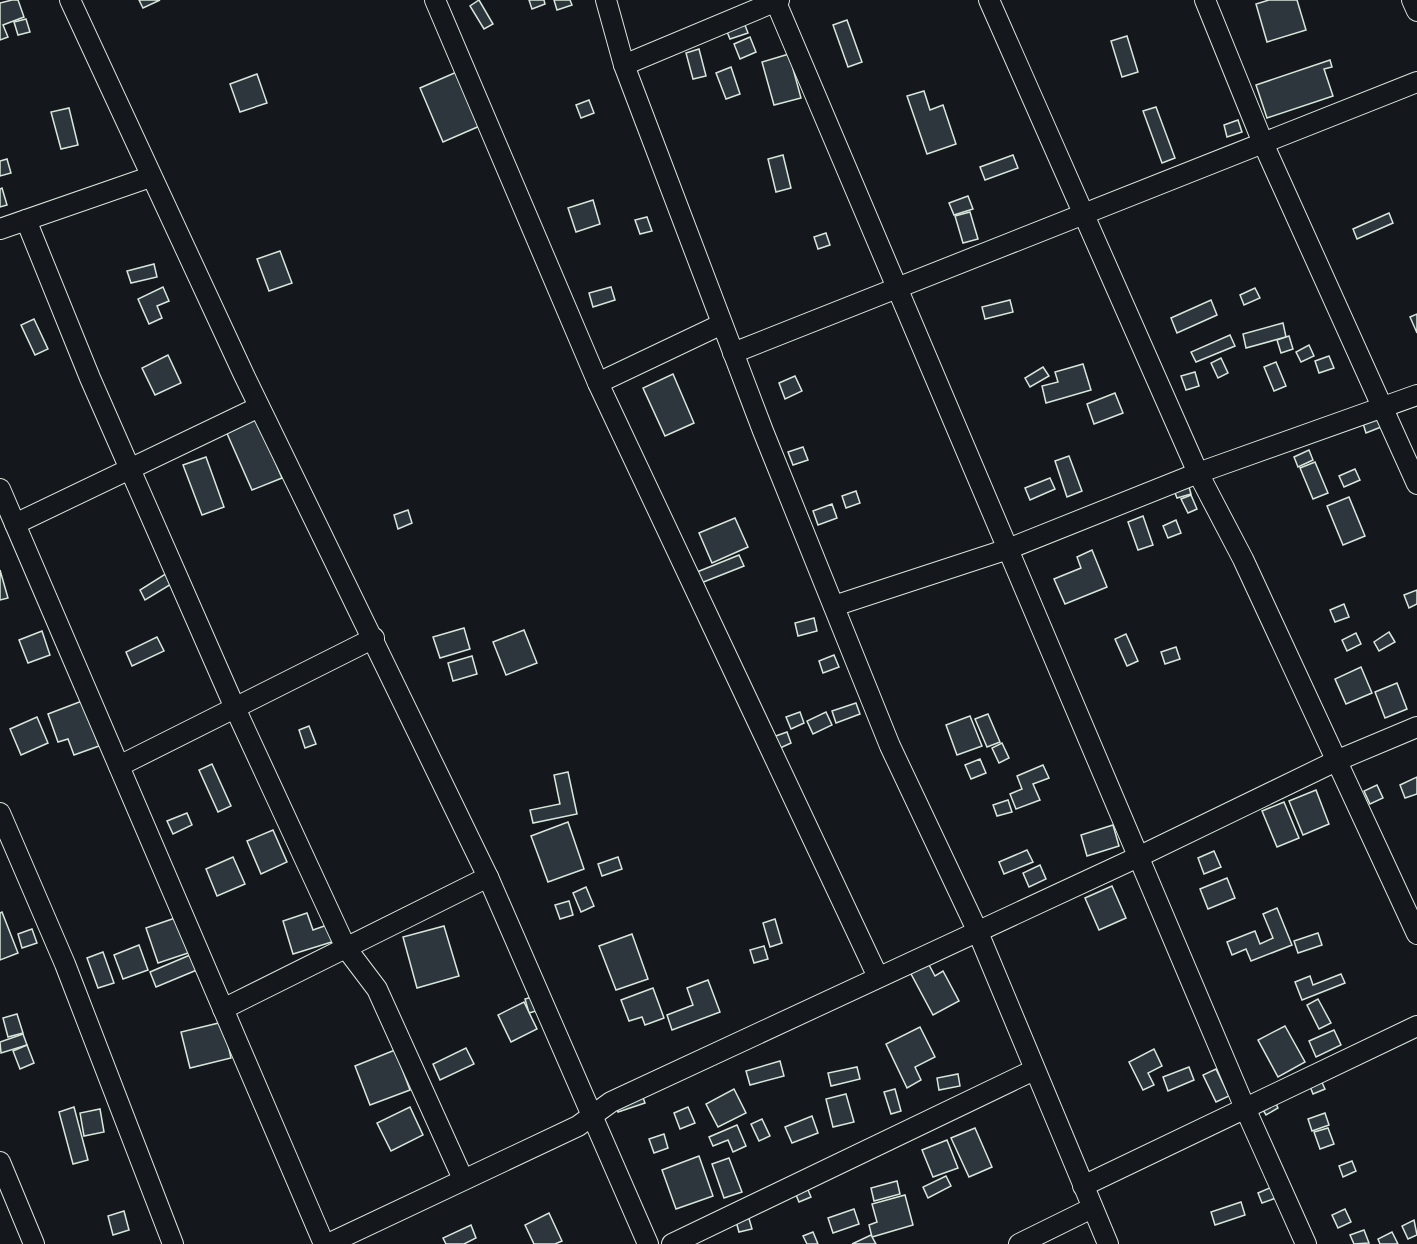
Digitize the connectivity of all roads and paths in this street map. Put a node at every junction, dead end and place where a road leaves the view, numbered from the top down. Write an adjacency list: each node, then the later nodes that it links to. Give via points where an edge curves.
1 (70, 0): 12 (street)
2 (435, 0): 19 (street)
3 (606, 0): 9 (street)
4 (776, 0): 9 (street); 16 (street)
5 (989, 0): 13 (street)
6 (1205, 0): 11 (street)
7 (1412, 0): 8 (street)
8 (1417, 10)
9 (624, 65): 17 (street)
10 (1417, 82): 11 (street)
11 (1263, 143): 13 (street); 22 (street)
12 (150, 177): 14 (street); 21 (street)
13 (1083, 214): 16 (street); 24 (street)
14 (26, 220): 15 (street); 23 (street)
15 (0, 229)
16 (897, 286): 18 (street); 28 (street)
17 (722, 324): 18 (street); 19 (street)
18 (733, 353): 29 (street)
19 (598, 383): 41 (street)
20 (1417, 394): 22 (street)
21 (259, 407): 23 (street); 30 (street)
22 (1383, 408): 24 (street); 25 (street)
23 (130, 471): 27 (street); 31 (street)
24 (1197, 473): 28 (street); 33 (street, via 1243,559)
25 (1417, 484)
26 (0, 489): 27 (street)
27 (15, 524): 34 (street)
28 (1008, 549): 29 (street); 36 (street)
29 (834, 606): 38 (street, via 890,746)
30 (374, 638): 31 (street); 37 (street)
31 (235, 708): 34 (street); 40 (street)
32 (1417, 727): 33 (street)
33 (1336, 761): 36 (street); 39 (street)
34 (119, 766): 42 (street)
35 (0, 813): 52 (street, via 65,964)
36 (1138, 857): 38 (street); 45 (street)
37 (488, 878): 40 (street); 46 (street)
38 (977, 930): 41 (street); 44 (street)
39 (1417, 934)
40 (346, 948): 42 (street); 48 (street, via 377,989)
41 (878, 977): 46 (street, via 611,1102)
42 (223, 1009): 53 (street)
43 (1417, 1026): 45 (street)
44 (1035, 1070): 49 (street); 55 (street)
45 (1245, 1108): 49 (street); 58 (street)
46 (593, 1117): 48 (street); 54 (street)
47 (0, 1162): 51 (street)
48 (463, 1179): 53 (street)
49 (1083, 1186): 50 (street)
50 (1092, 1208): 56 (street); 57 (street)
51 (34, 1244)
52 (173, 1244)
53 (326, 1244)
54 (648, 1244)
55 (672, 1244)
56 (1019, 1244)
57 (1108, 1244)
58 (1306, 1244)

